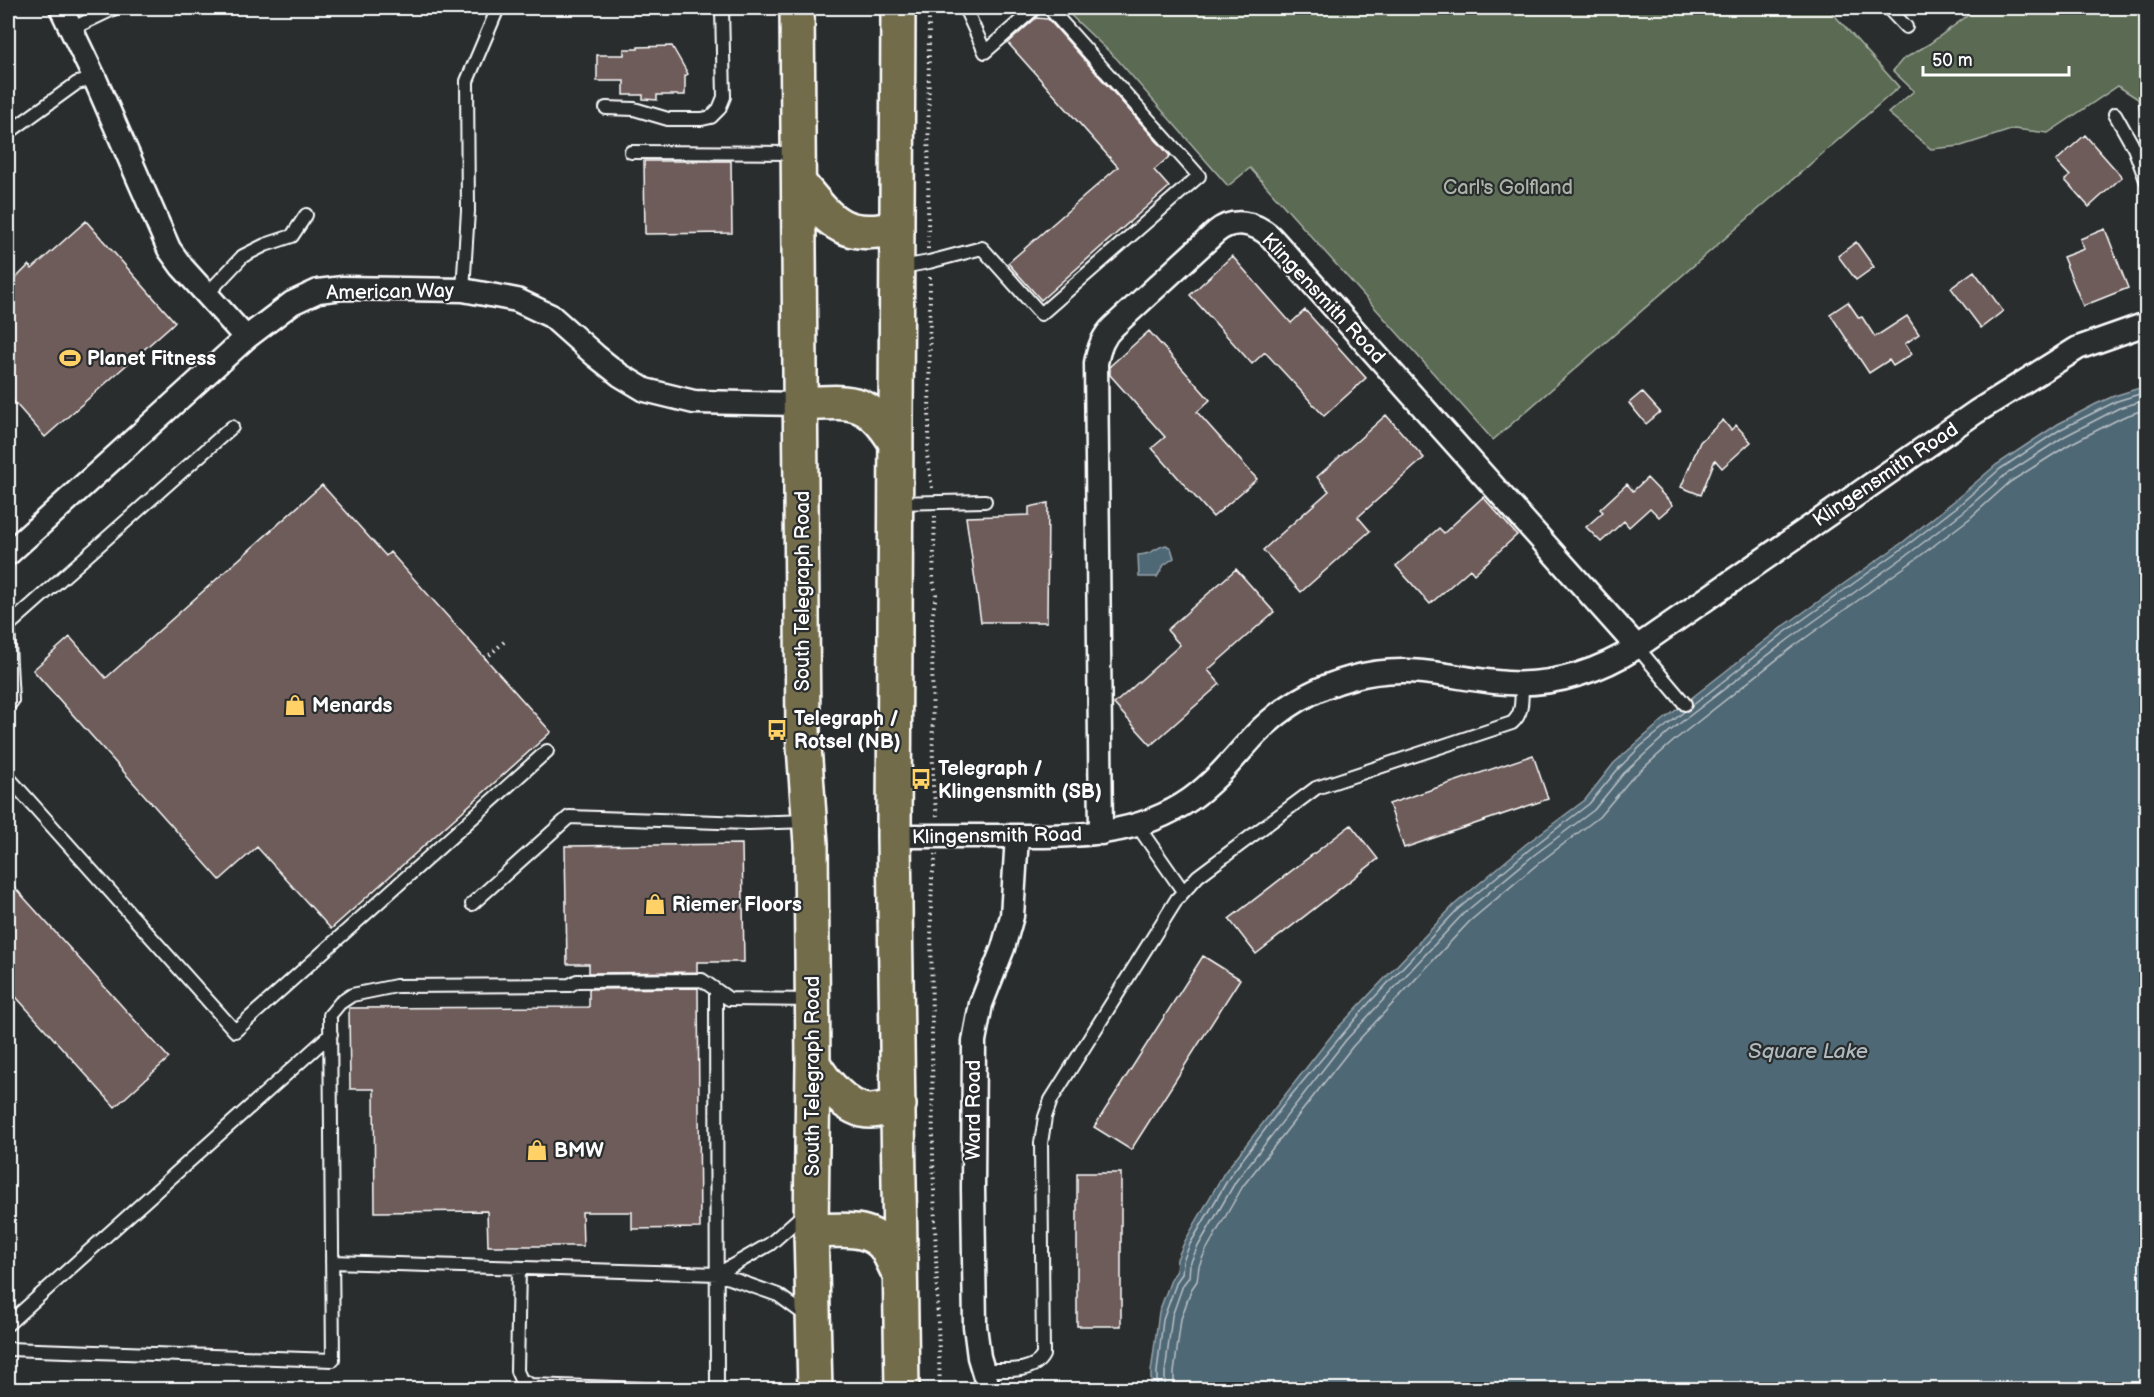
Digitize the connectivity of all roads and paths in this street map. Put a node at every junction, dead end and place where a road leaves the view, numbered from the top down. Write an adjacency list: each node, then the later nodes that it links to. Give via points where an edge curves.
1 (23, 8): 13 (path)
2 (61, 8): 15 (street)
3 (115, 8): 15 (lane)
4 (498, 8): 30 (lane, via 467,81 468,211)
5 (722, 8): 17 (lane, via 724,97 711,117 668,119 634,109)
6 (797, 8): 21 (highway, South Telegraph Road)
7 (898, 8): 24 (highway)
8 (929, 8): 25 (path)
9 (965, 8): 10 (lane, via 985,52)
10 (1035, 8)
11 (1049, 8): 27 (lane, via 1199,176 1041,314 982,248)
12 (1888, 8): 14 (lane)
13 (14, 12)
14 (1906, 27)
15 (71, 29): 16 (street)
16 (95, 79): 19 (lane, via 77,83); 31 (street, via 169,249)
17 (606, 108)
18 (2115, 114): 22 (lane)
19 (8, 133)
20 (631, 152): 21 (lane)
21 (798, 168): 24 (highway, via 824,215 839,226 875,233); 34 (highway, South Telegraph Road)
22 (2146, 180)
23 (306, 215): 31 (lane, via 292,236 243,256)
24 (897, 228): 27 (highway)
25 (928, 244)
26 (8, 260): 28 (path)
27 (896, 268): 36 (highway)
28 (15, 269)
29 (930, 284): 37 (path, via 927,455)
30 (463, 290): 33 (street, American Way, via 318,291 292,303); 34 (street, American Way, via 517,300 551,316 620,375 645,390 694,402)
31 (207, 294): 33 (street)
32 (2146, 324): 43 (street, Klingensmith Road, via 2078,348 1976,412)
33 (246, 338): 41 (street, American Way)
34 (801, 404): 36 (highway, via 857,404 870,410); 51 (highway, South Telegraph Road, via 803,732)
35 (232, 428): 47 (lane, via 8,626 12,701)
36 (894, 440): 39 (highway)
37 (932, 484)
38 (985, 501): 39 (lane)
39 (894, 503): 54 (highway)
40 (935, 516): 50 (path, via 933,787)
41 (8, 554)
42 (506, 640): 44 (path)
43 (1637, 647): 45 (street, Klingensmith Road, via 1579,675); 46 (lane); 53 (street, Klingensmith Road, via 1271,237 1249,224 1227,225 1114,326 1098,352)
44 (485, 659)
45 (1522, 684): 52 (street, Klingensmith Road, via 1415,670 1340,681 1281,712 1189,800); 57 (lane, via 1521,709 1512,723 1317,788)
46 (1685, 704)
47 (8, 706)
48 (547, 751): 49 (lane, via 235,1031)
49 (8, 777)
50 (937, 814)
51 (811, 821): 58 (lane, via 748,823 568,817); 60 (highway, South Telegraph Road)
52 (1137, 825): 53 (street, Klingensmith Road); 57 (lane)
53 (1101, 833): 55 (street, Klingensmith Road)
54 (894, 836): 55 (street, Klingensmith Road); 63 (highway)
55 (1017, 836): 72 (street, Ward Road, via 1012,916 979,1013 973,1051 975,1310)
56 (936, 863): 77 (path, via 931,912)
57 (1183, 891): 72 (lane, via 1051,1100 1041,1143 1043,1355 1030,1368)
58 (472, 904)
59 (716, 990): 60 (lane, via 729,999); 61 (lane, via 702,980 396,986 352,995 339,1003 330,1015); 67 (lane)
60 (812, 1000): 62 (highway, South Telegraph Road)
61 (331, 1034): 65 (lane); 70 (lane)
62 (813, 1063): 63 (highway, via 822,1079 851,1104 868,1111); 64 (highway, South Telegraph Road)
63 (898, 1105): 68 (highway)
64 (811, 1219): 67 (lane); 68 (highway, via 871,1236 883,1244); 69 (highway, South Telegraph Road)
65 (332, 1262): 66 (lane); 71 (lane, via 333,1360)
66 (519, 1268): 67 (lane); 73 (lane, via 517,1371 521,1380 531,1385)
67 (718, 1274): 69 (lane, via 778,1295); 74 (lane)
68 (899, 1274): 76 (highway)
69 (814, 1322): 75 (highway, South Telegraph Road)
70 (8, 1324)
71 (8, 1348)
72 (986, 1380)
73 (674, 1389)
74 (717, 1389)
75 (815, 1389)
76 (902, 1389)
77 (940, 1389)

